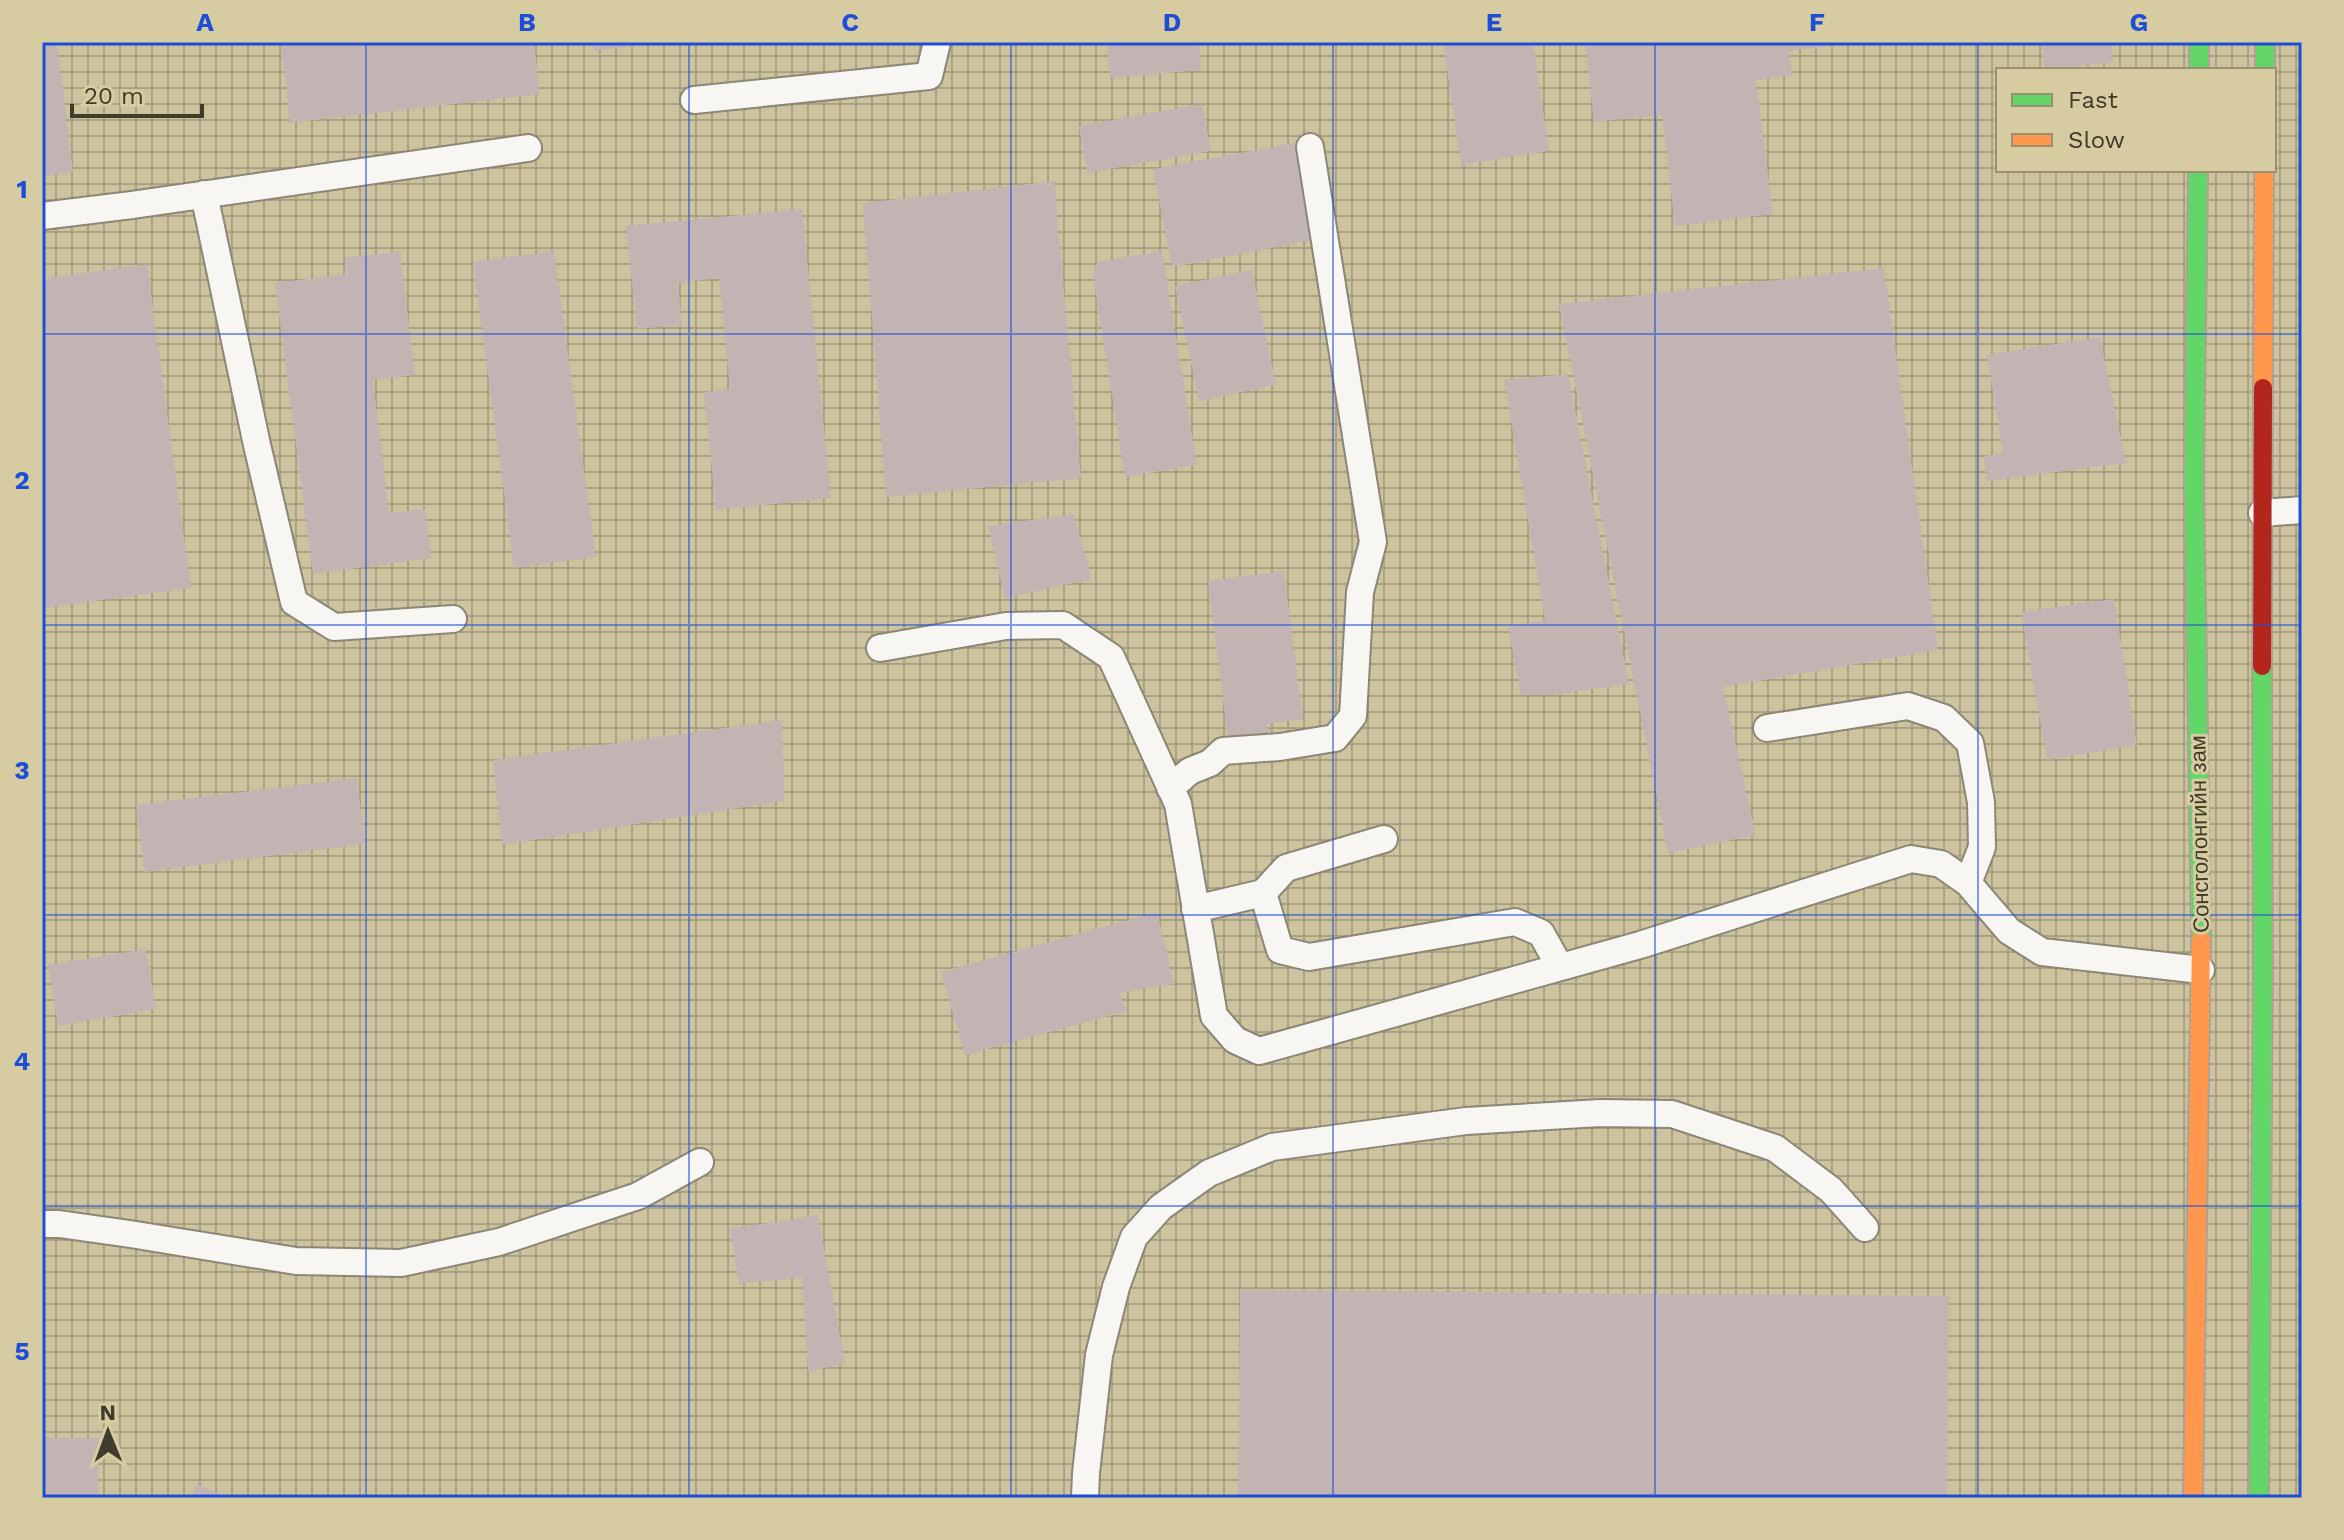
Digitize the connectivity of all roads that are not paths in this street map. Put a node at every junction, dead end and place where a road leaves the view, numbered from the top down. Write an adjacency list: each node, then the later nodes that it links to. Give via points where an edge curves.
1 (937, 42): 6 (lane, via 929,76)
2 (2199, 42): 4 (main road)
3 (2265, 42): 5 (main road)
4 (2199, 68)
5 (2265, 68)
6 (694, 100)
7 (1310, 147): 18 (lane, via 1373,542 1360,592 1353,716 1335,738 1223,751)
8 (528, 148): 11 (lane)
9 (2198, 172): 24 (main road, Сонсголонгийн зам, via 2194,480)
10 (2264, 172): 14 (main road)
11 (204, 194): 12 (lane); 15 (lane, via 294,602 334,627)
12 (42, 216)
13 (2302, 510): 14 (lane)
14 (2262, 513): 30 (main road)
15 (453, 619)
16 (880, 648): 18 (lane, via 1006,626 1063,625 1111,657)
17 (1767, 728): 20 (lane, via 1908,706 1944,718 1970,743 1981,802 1982,847)
18 (1170, 788): 22 (lane, via 1178,804)
19 (1384, 839): 21 (lane, via 1286,868)
20 (1968, 883): 23 (lane, via 1941,864 1911,859); 24 (lane, via 2009,931 2042,952)
21 (1263, 893): 22 (lane); 23 (lane, via 1280,950 1309,957 1515,922 1541,933)
22 (1195, 909): 23 (lane, via 1214,1016 1235,1040 1259,1051)
23 (1560, 967)
24 (2201, 970): 29 (main road, Сонсголонгийн зам)
25 (700, 1162): 26 (lane, via 638,1196 499,1242 401,1263 296,1261)
26 (42, 1224)
27 (1865, 1228): 28 (lane, via 1831,1190 1775,1148 1672,1114 1466,1121 1272,1147 1209,1173 1161,1207 1134,1237 1099,1355)
28 (1085, 1498)
29 (2193, 1498)
30 (2259, 1498)

